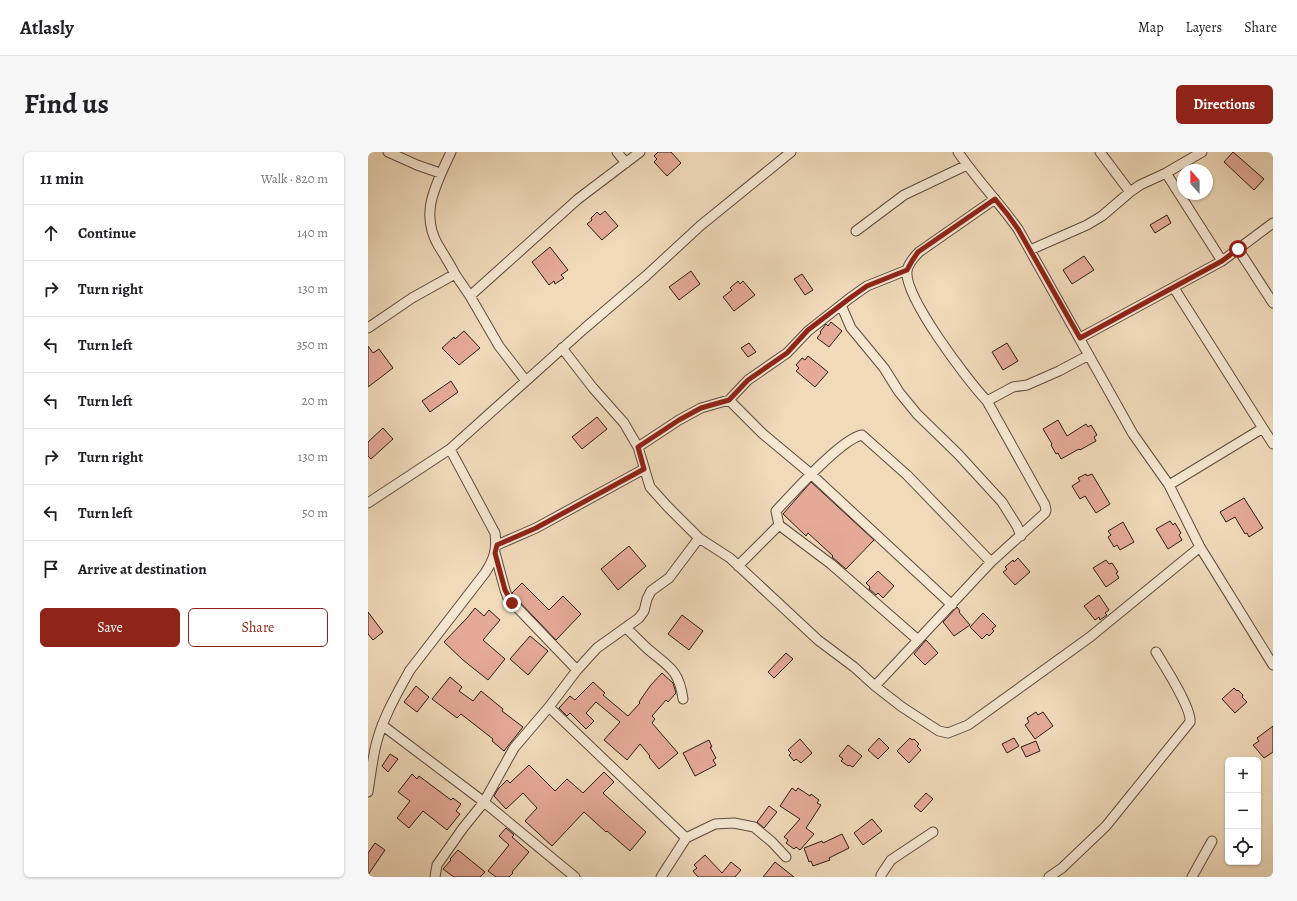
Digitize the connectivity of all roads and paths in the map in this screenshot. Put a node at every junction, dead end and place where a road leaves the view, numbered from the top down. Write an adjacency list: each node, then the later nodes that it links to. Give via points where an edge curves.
1 (388, 152): 11 (street, via 417,166)
2 (451, 152): 11 (street)
3 (617, 152): 9 (street)
4 (640, 152): 9 (street)
5 (791, 152): 28 (street, via 700,226)
6 (958, 152): 10 (street)
7 (1100, 152): 13 (street)
8 (1202, 152): 12 (street)
9 (626, 163): 23 (street, via 578,199)
10 (966, 165): 14 (street); 16 (street, via 904,195)
11 (440, 173): 21 (street, via 431,200 431,229)
12 (1166, 173): 13 (street); 19 (street)
13 (1130, 192): 18 (street, via 1087,225)
14 (995, 199): 18 (street); 20 (street, via 918,252)
15 (1273, 224): 17 (street)
16 (856, 230)
17 (1238, 249): 19 (street); 24 (street)
18 (1030, 250): 27 (street)
19 (1222, 261): 22 (street)
20 (907, 270): 25 (street, via 867,286); 32 (street, via 912,293 939,338)
21 (456, 274): 23 (street); 26 (street, via 412,298)
22 (1174, 288): 27 (street); 33 (street)
23 (470, 296): 30 (street, via 499,346)
24 (1273, 303)
25 (841, 304): 31 (street, via 808,330 787,353 748,380); 42 (street, via 851,328 884,368 899,392 1002,502 1017,526)
26 (368, 328)
27 (1080, 338): 29 (street)
28 (562, 348): 30 (street); 35 (street, via 624,423)
29 (1089, 355): 32 (street, via 1059,371 1027,385 1013,387); 39 (street, via 1133,434)
30 (526, 380): 36 (street)
31 (729, 400): 35 (street, via 701,408); 38 (street)
32 (987, 401): 42 (street, via 1046,507 1045,513)
33 (1262, 428): 34 (street); 39 (street)
34 (1273, 444)
35 (638, 447): 37 (street)
36 (450, 449): 40 (street); 45 (street, via 495,533)
37 (644, 469): 43 (street, via 650,487 656,495); 45 (street)
38 (811, 474): 41 (street, via 776,511); 46 (street, via 841,447 856,436 862,435 907,475); 48 (street)
39 (1169, 485): 44 (street)
40 (368, 503)
41 (779, 525): 47 (street); 50 (street, via 831,564)
42 (1020, 536): 46 (street)
43 (698, 538): 47 (street); 49 (street, via 669,578 651,591 639,618)
44 (1200, 547): 52 (street); 54 (street, via 1090,637 968,725 948,733 939,731)
45 (496, 549): 53 (street, via 508,598); 57 (street, via 485,574 410,670)
46 (991, 562): 48 (street)
47 (738, 566): 54 (street, via 818,640)
48 (952, 604): 50 (street)
49 (626, 628): 53 (street, via 597,648); 55 (street, via 666,662 681,685)
50 (918, 640): 54 (street)
51 (1156, 652): 68 (street, via 1183,700 1191,717 1190,722 1106,826)
52 (1273, 665)
53 (577, 670): 56 (street)
54 (875, 686)
55 (683, 699)
56 (549, 707): 59 (street, via 514,748); 61 (street)
57 (382, 726): 58 (street, via 375,748); 59 (street)
58 (368, 792)
59 (484, 802): 64 (street, via 437,865); 65 (street)
60 (933, 832): 67 (street, via 891,860)
61 (686, 838): 63 (street, via 715,824 734,823 754,827); 66 (street)
62 (1212, 840): 69 (street)
63 (786, 857)
64 (436, 877)
65 (575, 877)
66 (661, 877)
67 (881, 877)
68 (1049, 877)
69 (1192, 877)

